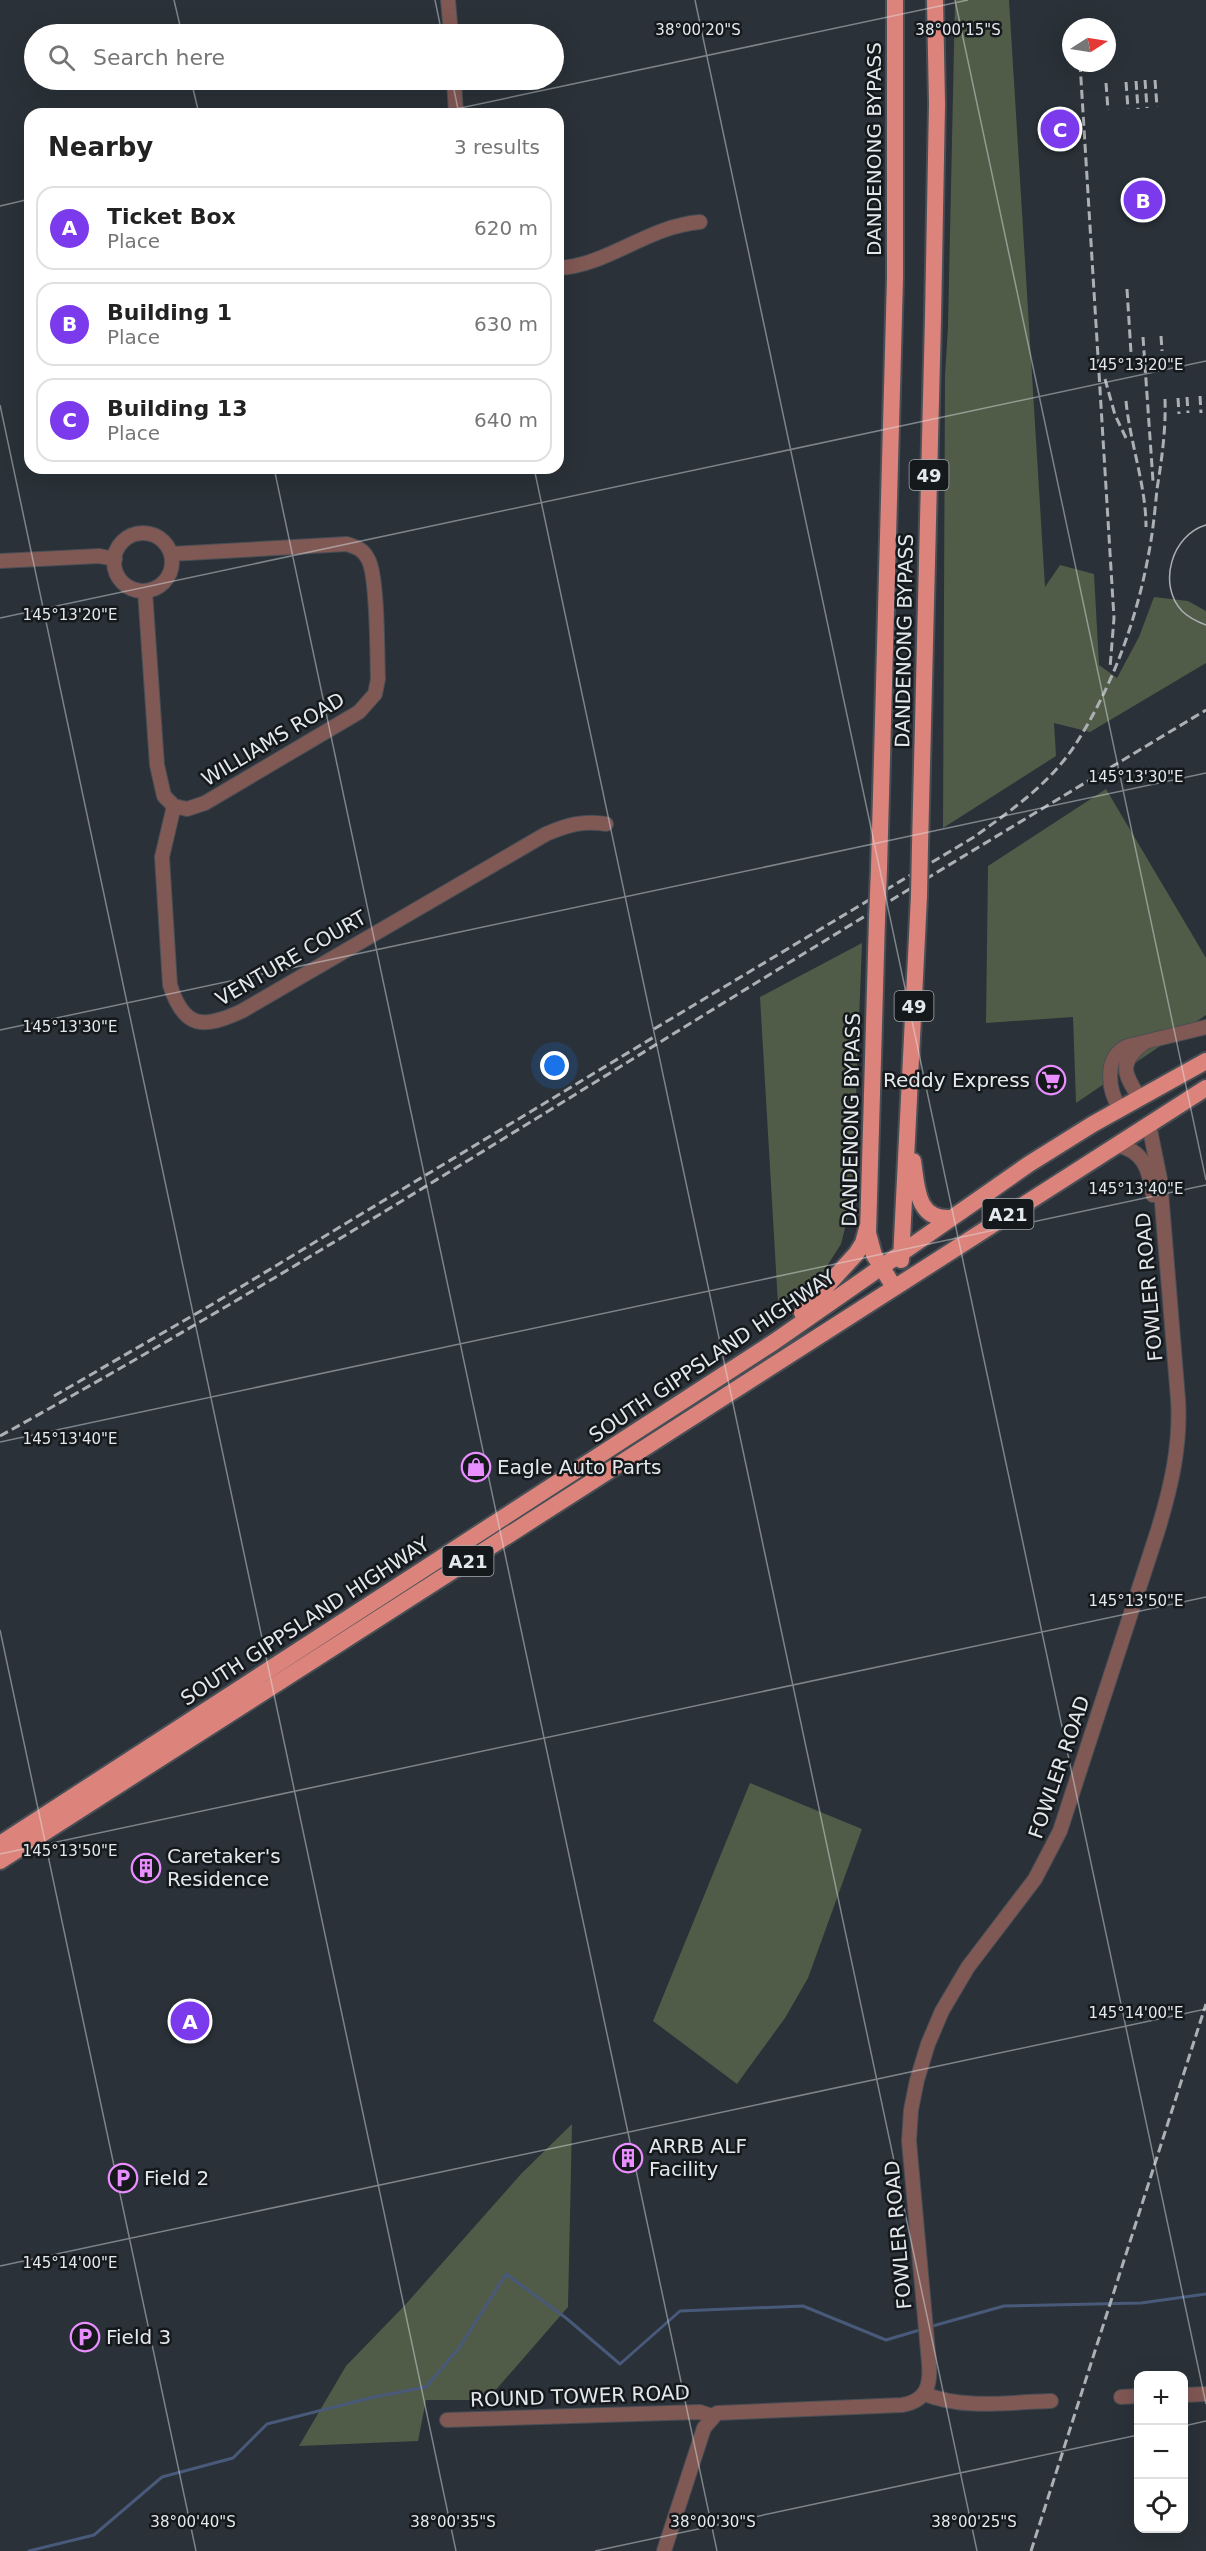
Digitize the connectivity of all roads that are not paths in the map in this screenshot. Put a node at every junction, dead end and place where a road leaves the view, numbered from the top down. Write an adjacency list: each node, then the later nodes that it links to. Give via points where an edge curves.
1 (448, 0): 4 (street)
2 (895, 0): 25 (highway, DANDENONG BYPASS / 49, bridge, via 895,278)
3 (935, 0): 21 (highway, DANDENONG BYPASS / 49, bridge, via 937,104 919,896)
4 (450, 24)
5 (455, 90): 6 (street)
6 (456, 108)
7 (700, 222): 8 (street, via 655,232 588,262)
8 (564, 267)
9 (171, 554): 10 (street, via 160,539 142,533 123,541); 12 (street, via 172,564 164,582); 13 (street, WILLIAMS ROAD, via 346,544 360,548 369,560 373,579 378,679 375,694 359,712 205,803 187,808)
10 (114, 559): 11 (street, via 99,556); 12 (street, via 119,578 126,585)
11 (0, 561)
12 (145, 591): 13 (street, via 157,765 164,796)
13 (174, 806): 14 (street, VENTURE COURT, via 162,857 170,985 185,1017 199,1023 218,1022 242,1011 546,834 568,824)
14 (606, 825)
15 (1206, 1027): 16 (street)
16 (1146, 1042): 19 (street, via 1131,1055 1125,1069); 20 (street, via 1121,1049 1112,1062 1111,1090)
17 (1206, 1061): 19 (highway, SOUTH GIPPSLAND HIGHWAY / A21)
18 (1206, 1088): 22 (highway, SOUTH GIPPSLAND HIGHWAY / A21)
19 (1139, 1097): 20 (highway, SOUTH GIPPSLAND HIGHWAY / A21); 22 (highway)
20 (1120, 1109): 22 (highway); 24 (highway, SOUTH GIPPSLAND HIGHWAY / A21)
21 (907, 1115): 24 (highway, 49, via 916,1185 923,1207 932,1216); 27 (highway, DANDENONG BYPASS / 49)
22 (1149, 1125): 23 (highway, SOUTH GIPPSLAND HIGHWAY / A21); 26 (street, FOWLER ROAD, via 1158,1164)
23 (1116, 1145): 26 (street, via 1133,1150 1147,1166 1156,1219); 29 (highway, SOUTH GIPPSLAND HIGHWAY / A21)
24 (957, 1213): 27 (highway, SOUTH GIPPSLAND HIGHWAY / A21)
25 (868, 1222): 28 (highway, DANDENONG BYPASS / 49, via 870,1245); 30 (highway, 49, via 856,1254)
26 (1165, 1244): 33 (street, FOWLER ROAD, via 1179,1421 1169,1496 1060,1831 1027,1890 956,1984 921,2062 909,2141 930,2380)
27 (901, 1253): 28 (highway, SOUTH GIPPSLAND HIGHWAY / A21); 29 (highway, DANDENONG BYPASS / 49)
28 (881, 1266): 29 (highway, 49); 30 (highway, SOUTH GIPPSLAND HIGHWAY / A21)
29 (897, 1285): 31 (highway, SOUTH GIPPSLAND HIGHWAY / A21)
30 (774, 1342): 31 (highway, SOUTH GIPPSLAND HIGHWAY / A21)
31 (652, 1432): 32 (highway, SOUTH GIPPSLAND HIGHWAY / A21)
32 (1, 1853)
33 (925, 2394): 38 (street, via 961,2403); 39 (street, ROUND TOWER ROAD, via 902,2405 723,2411)
34 (1206, 2394): 35 (street)
35 (1188, 2395)
36 (1134, 2396): 37 (street)
37 (1121, 2397)
38 (1051, 2401)
39 (712, 2416): 40 (street, ROUND TOWER ROAD, via 700,2412); 41 (street, via 700,2438)
40 (447, 2420)
41 (664, 2551)

